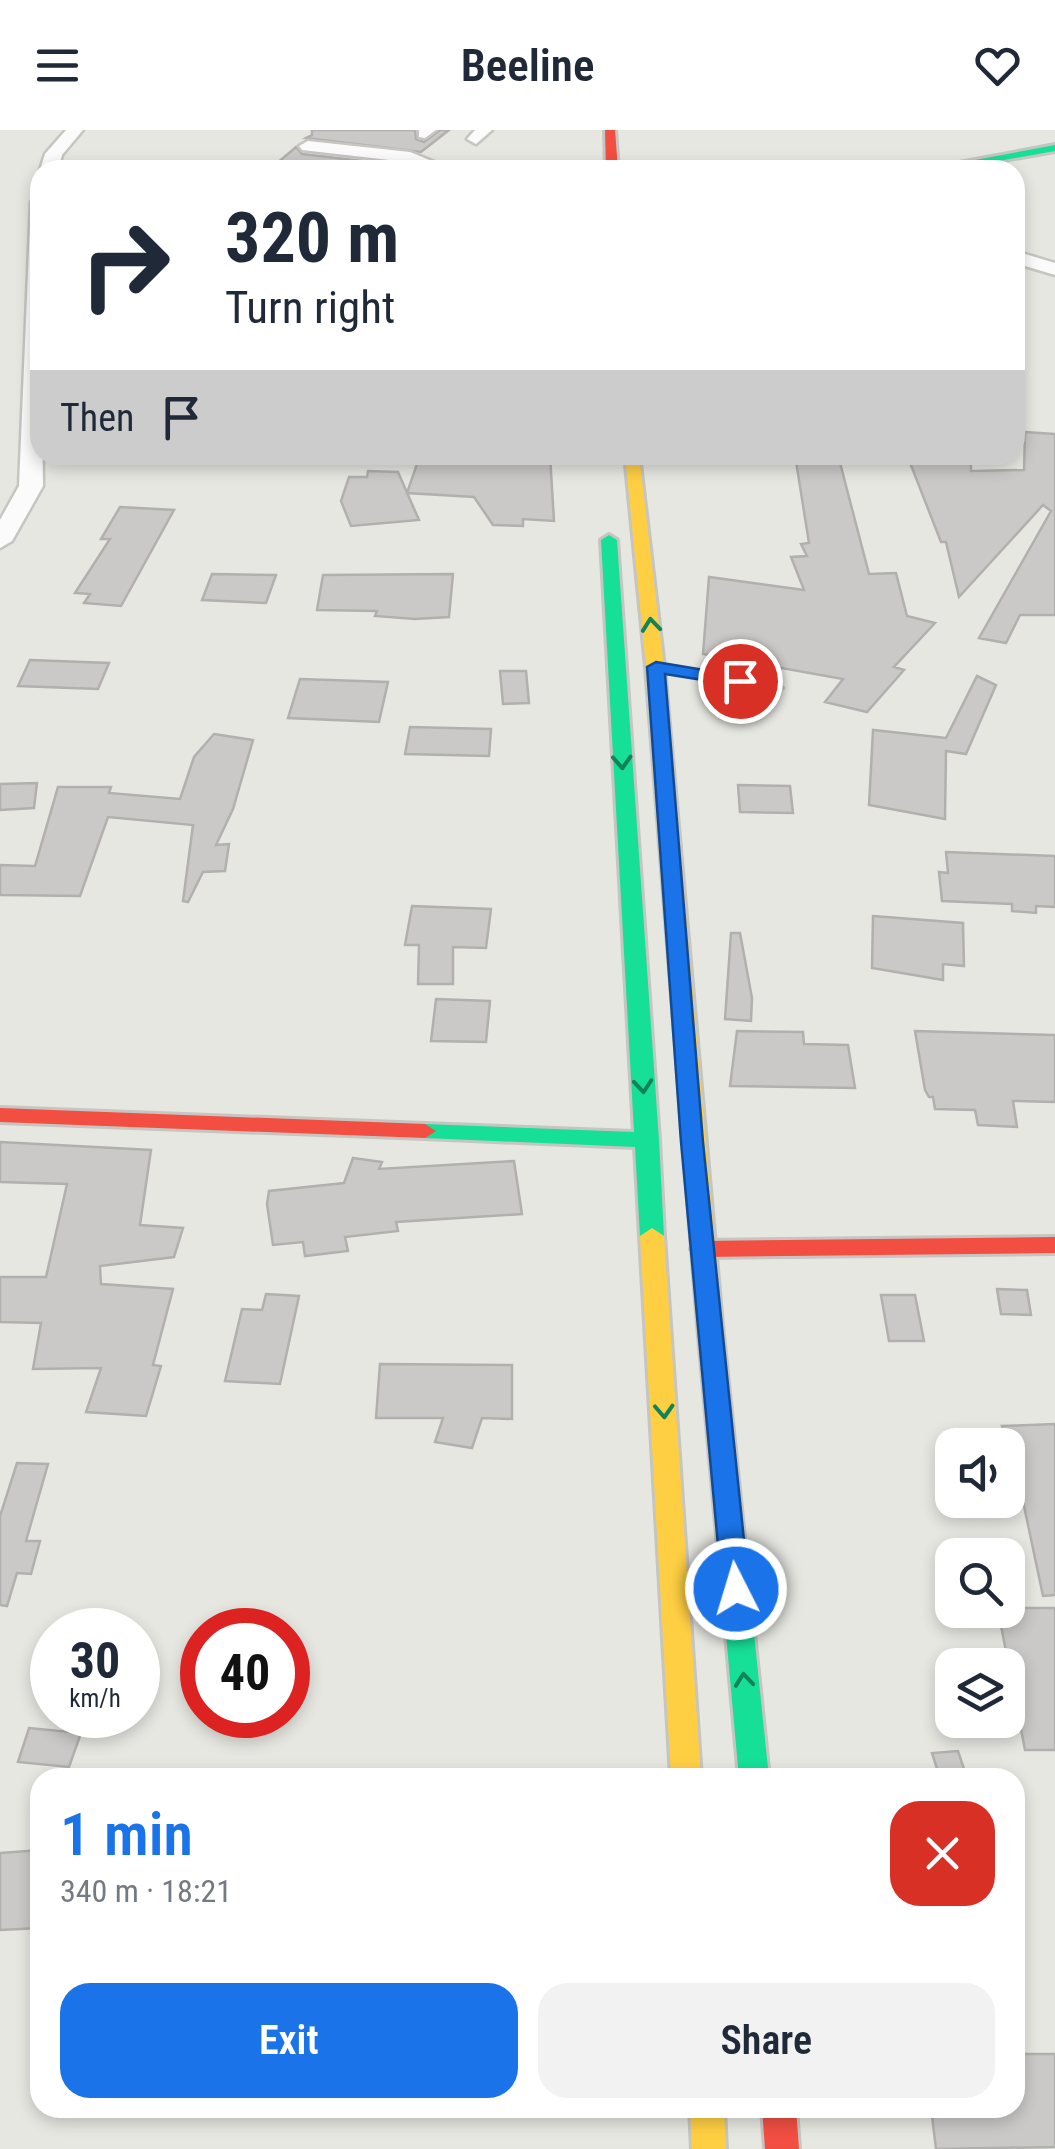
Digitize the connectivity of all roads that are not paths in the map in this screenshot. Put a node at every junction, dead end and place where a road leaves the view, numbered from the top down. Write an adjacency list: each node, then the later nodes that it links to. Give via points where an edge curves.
1 (75, 130): 5 (street)
2 (610, 130): 7 (street)
3 (308, 146): 6 (street)
4 (1055, 148): 8 (street)
5 (52, 160)
6 (418, 160)
7 (612, 160)
8 (986, 160)
9 (1025, 260): 10 (street)
10 (1055, 269)
11 (31, 465): 14 (street, via 30,486)
12 (633, 465): 15 (street, one-way to 12)
13 (608, 516): 17 (street, one-way to 17)
14 (0, 541)
15 (656, 667): 16 (lane); 18 (street)
16 (776, 688)
17 (627, 865): 18 (street); 20 (street, one-way to 20)
18 (670, 867): 22 (street)
19 (0, 1116): 20 (street)
20 (648, 1140): 23 (street, one-way to 23)
21 (1055, 1245): 22 (street)
22 (703, 1249): 24 (street, one-way to 22)
23 (685, 1768)
24 (753, 1768)
25 (707, 2118): 27 (street)
26 (780, 2118): 28 (street)
27 (709, 2149)
28 (782, 2149)

